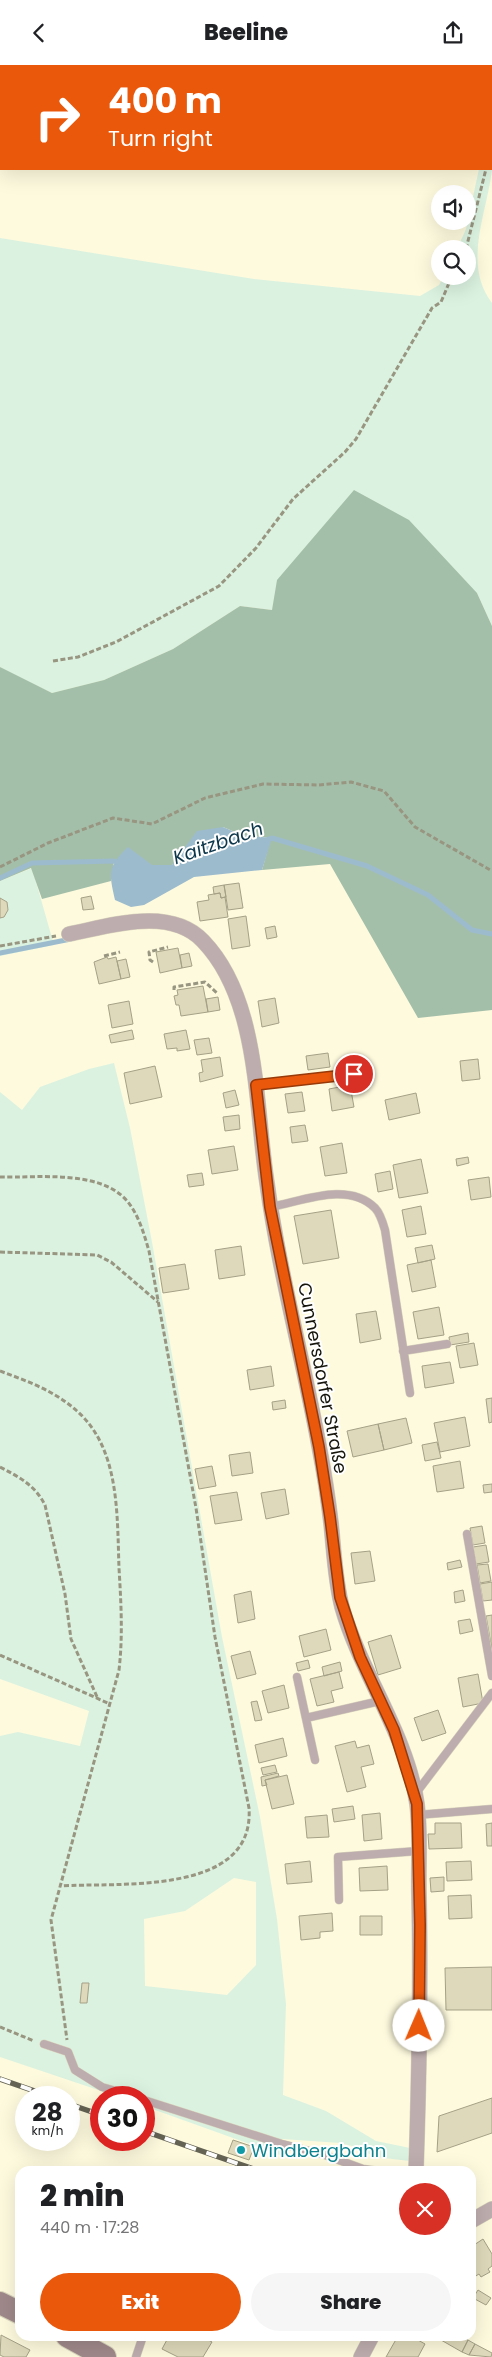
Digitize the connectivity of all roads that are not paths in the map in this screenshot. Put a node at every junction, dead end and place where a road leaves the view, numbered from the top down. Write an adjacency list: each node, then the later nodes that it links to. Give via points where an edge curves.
1 (69, 934): 3 (street, Cunnersdorfer Straße, via 128,922 160,921 196,935 218,961 234,992 246,1028)
2 (354, 1074): 3 (lane)
3 (256, 1085): 4 (street, Cunnersdorfer Straße)
4 (270, 1207): 6 (lane, via 341,1193 361,1197 377,1209 385,1229); 12 (street, Cunnersdorfer Straße, via 319,1447 340,1597 357,1650)
5 (447, 1344): 6 (lane)
6 (403, 1351): 7 (lane)
7 (410, 1393)
8 (467, 1534): 9 (lane)
9 (492, 1676)
10 (297, 1677): 13 (lane)
11 (492, 1693): 15 (lane)
12 (380, 1701): 13 (lane); 15 (street, Cunnersdorfer Straße, via 394,1730)
13 (306, 1718): 14 (lane)
14 (315, 1760)
15 (414, 1795): 17 (street, Cunnersdorfer Straße)
16 (492, 1809): 17 (lane)
17 (417, 1815): 18 (street, Cunnersdorfer Straße)
18 (418, 1851): 19 (lane, via 338,1857); 24 (street, Cunnersdorfer Straße, via 420,1953)
19 (339, 1900)
20 (44, 2045): 21 (lane, via 68,2052 75,2070)
21 (100, 2086)
22 (155, 2104): 23 (lane)
23 (355, 2166)
24 (416, 2166)
25 (492, 2209): 26 (street)
26 (476, 2218)
27 (0, 2303): 28 (main road)
28 (15, 2310)
29 (77, 2341): 32 (main road)
30 (141, 2341): 33 (lane)
31 (369, 2341): 34 (street)
32 (105, 2357)
33 (136, 2357)
34 (361, 2357)

